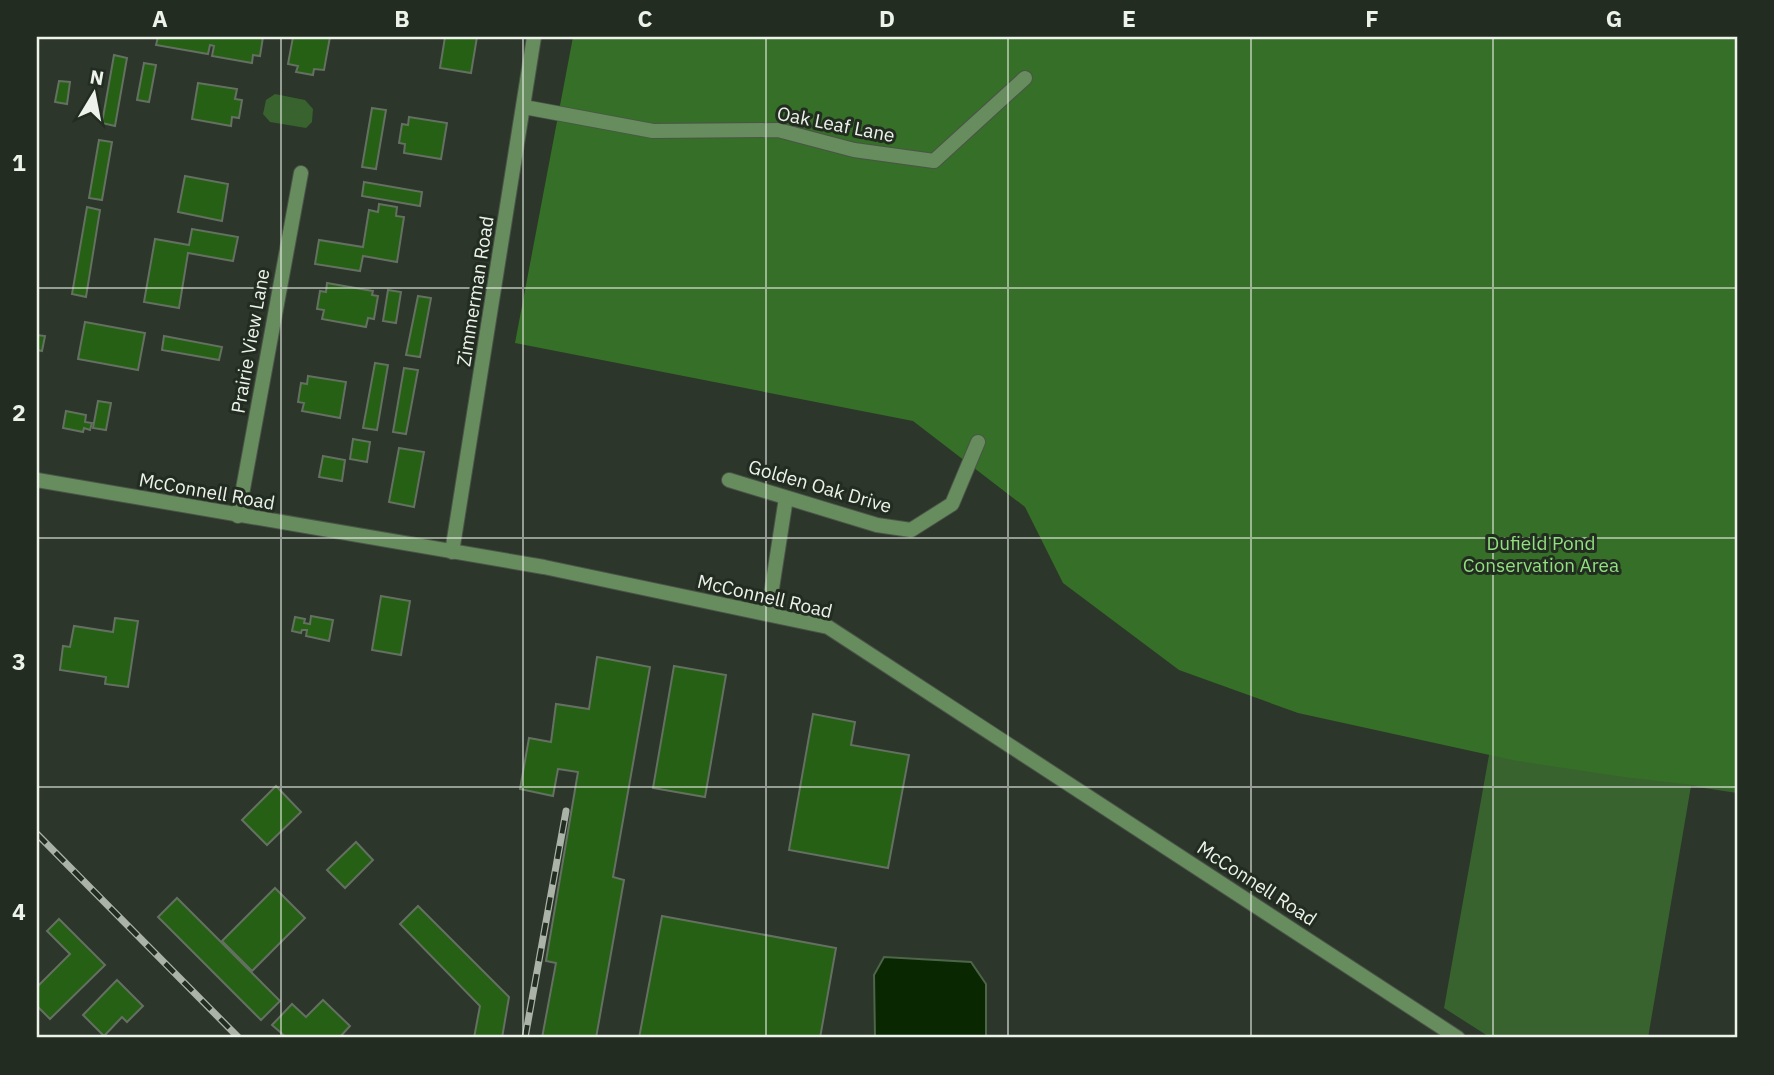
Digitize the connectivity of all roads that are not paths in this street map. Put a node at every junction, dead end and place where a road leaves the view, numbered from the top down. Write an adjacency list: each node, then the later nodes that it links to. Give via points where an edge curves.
1 (534, 37): 3 (street, Zimmerman Road)
2 (1026, 78): 3 (street, Oak Leaf Lane, via 934,161 854,150 778,130 653,131)
3 (524, 107): 10 (street, Zimmerman Road)
4 (301, 173): 9 (street, Prairie View Lane)
5 (978, 442): 8 (street, Golden Oak Drive, via 952,504 911,530 877,525)
6 (37, 480): 9 (street, McConnell Road)
7 (729, 480): 8 (street, Golden Oak Drive)
8 (786, 498): 11 (street)
9 (238, 516): 10 (street, McConnell Road)
10 (452, 552): 11 (street, McConnell Road)
11 (768, 614): 12 (street, McConnell Road, via 828,627)
12 (1458, 1038)

